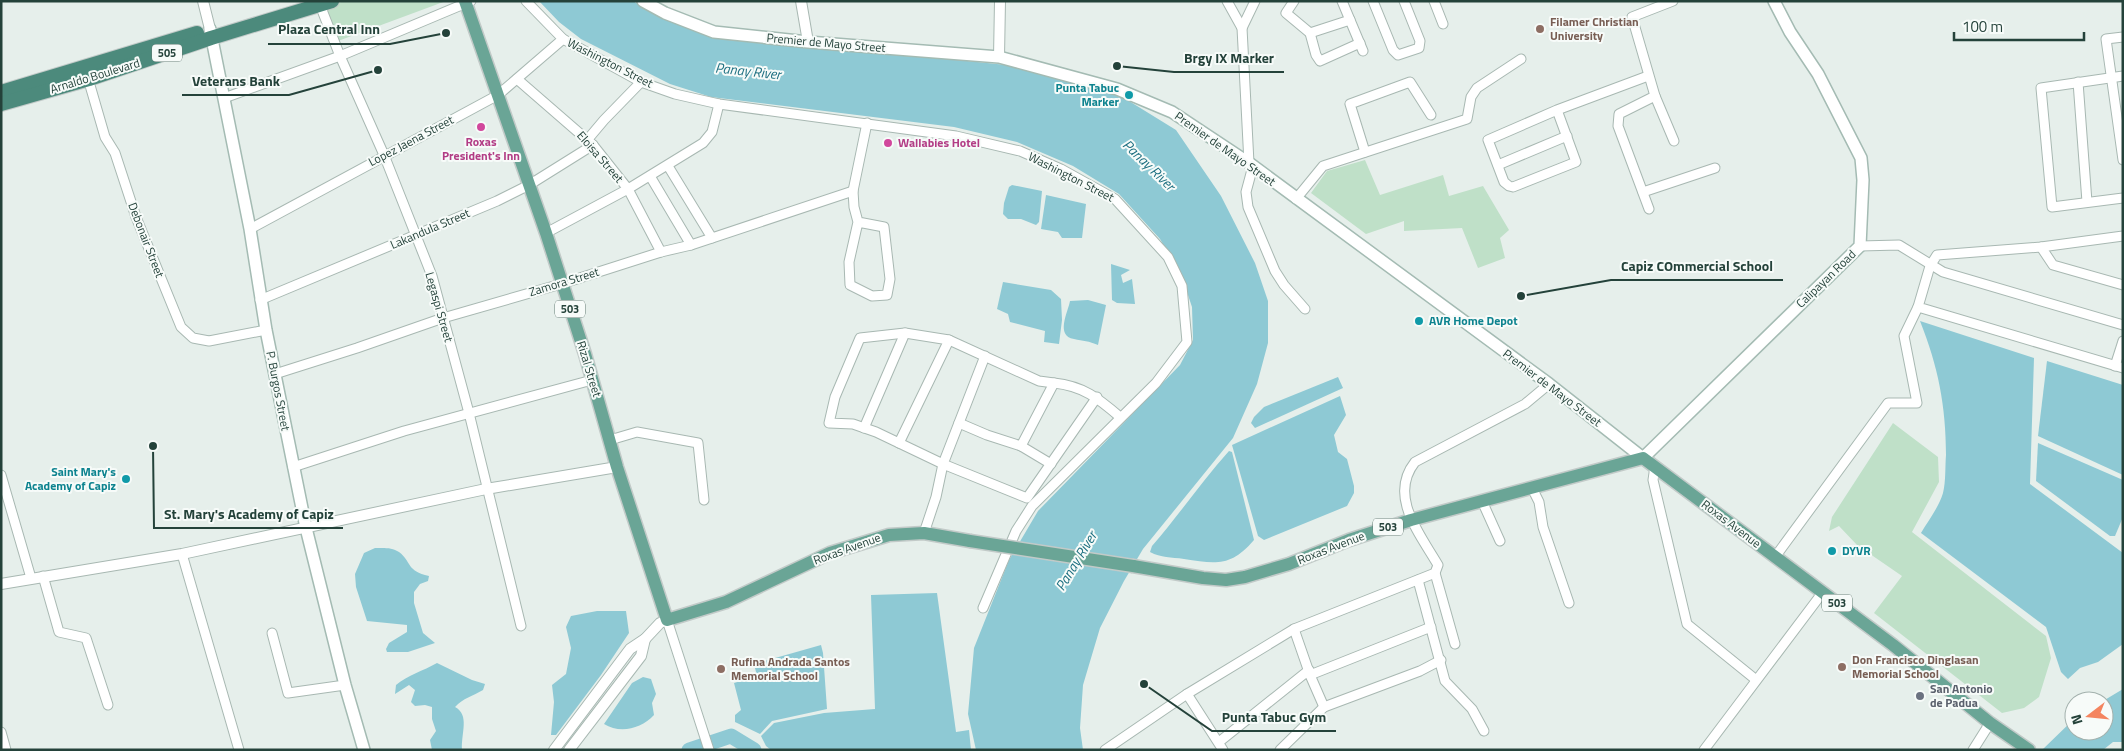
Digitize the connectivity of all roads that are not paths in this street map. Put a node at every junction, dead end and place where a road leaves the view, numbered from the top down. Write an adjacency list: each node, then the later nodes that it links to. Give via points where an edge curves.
1 (203, 1): 22 (street)
2 (300, 1): 22 (highway, Arnaldo Boulevard / 505)
3 (526, 1): 24 (street, Washington Street)
4 (643, 1): 25 (main road, Premier de Mayo Street, via 714,32)
5 (801, 1): 25 (street)
6 (1000, 1): 27 (street)
7 (1227, 1): 20 (street)
8 (1255, 1): 20 (street)
9 (1294, 1): 21 (street, via 1286,13)
10 (1342, 1): 18 (street)
11 (1373, 1): 12 (street, via 1398,55 1419,48 1420,41)
12 (1404, 1)
13 (1434, 1): 19 (street)
14 (1673, 1): 30 (street, via 1632,17)
15 (1774, 1): 72 (main road, Calipayan Road, via 1818,74 1861,158)
16 (323, 2): 22 (highway, Arnaldo Boulevard / 505); 26 (street, Legaspi Street)
17 (468, 2): 26 (street); 37 (main road, Rizal Street / 503)
18 (1350, 20): 21 (street); 21 (street, via 1361,47 1320,61)
19 (1443, 24)
20 (1242, 28): 52 (street)
21 (1310, 33)
22 (210, 34): 29 (highway, Arnaldo Boulevard / 505); 39 (main road, P. Burgos Street)
23 (2123, 37): 32 (street, via 2106,39)
24 (563, 39): 33 (street, Lopez Jaena Street); 34 (street, Washington Street)
25 (808, 42): 27 (main road, Premier de Mayo Street)
26 (340, 56): 39 (street); 49 (street, Legaspi Street)
27 (999, 56): 52 (main road, Premier de Mayo Street, via 1117,89 1172,112)
28 (1521, 59): 48 (street, via 1477,88 1471,97 1467,120)
29 (87, 73): 36 (highway, Arnaldo Boulevard / 505); 40 (highway, Arnaldo Boulevard / 505); 83 (street, Debonair Street, via 105,137 115,153 136,217 181,327 193,338 209,341)
30 (1648, 76): 38 (street); 42 (street)
31 (2123, 76): 32 (street)
32 (2112, 78): 35 (street); 50 (street)
33 (517, 79): 37 (street, Lopez Jaena Street); 47 (street, Eloisa Street)
34 (641, 82): 41 (street, Washington Street); 47 (street, Lakandula Street, via 604,120)
35 (2078, 82): 63 (street); 63 (street, via 2040,88 2052,207)
36 (1, 92)
37 (498, 95): 49 (street, Lopez Jaena Street); 57 (main road, Rizal Street / 503)
38 (1655, 96): 46 (street); 60 (street, via 1619,114 1618,126)
39 (224, 98): 66 (main road, P. Burgos Street)
40 (1, 104)
41 (719, 104): 44 (street, Washington Street); 54 (street, via 712,132 703,143)
42 (1557, 110): 45 (street); 53 (street, via 1488,140)
43 (1431, 115): 48 (street, via 1410,82 1350,104)
44 (867, 123): 59 (street); 95 (street, Washington Street, via 956,136 1020,151 1115,199 1145,229 1168,257 1182,286 1187,342 1156,383)
45 (1567, 136): 53 (street); 53 (street, via 1576,162 1513,187 1504,182)
46 (1674, 141)
47 (590, 142): 57 (street, Lakandula Street); 58 (street, Eloisa Street)
48 (1365, 152): 62 (street, via 1323,166)
49 (384, 155): 66 (street, Lopez Jaena Street); 68 (street, Legaspi Street)
50 (2122, 156): 51 (street)
51 (2123, 160)
52 (1251, 165): 62 (main road, Premier de Mayo Street); 80 (street, via 1246,192 1248,207 1275,271)
53 (1498, 165)
54 (668, 166): 56 (street); 70 (street)
55 (1715, 168): 60 (street)
56 (650, 176): 58 (street); 71 (street)
57 (529, 185): 67 (main road, Rizal Street / 503); 68 (street, Lakandula Street)
58 (628, 190): 67 (street); 74 (street, Eloisa Street)
59 (853, 191): 65 (street); 70 (street, Zamora Street)
60 (1643, 192): 64 (street)
61 (2123, 198): 63 (street)
62 (1296, 199): 92 (main road, Premier de Mayo Street)
63 (2087, 202)
64 (1649, 209)
65 (858, 222): 65 (street, via 884,226 890,279 887,296 872,296 850,284 848,262)
66 (250, 229): 78 (main road, P. Burgos Street)
67 (546, 233): 76 (main road, Rizal Street / 503)
68 (416, 234): 78 (street, Lakandula Street); 81 (street, Legaspi Street)
69 (2123, 236): 73 (street)
70 (712, 238): 71 (street, Zamora Street)
71 (691, 245): 74 (street, Zamora Street)
72 (1860, 246): 75 (street, via 1898,245); 101 (main road, Calipayan Road)
73 (2041, 247): 75 (street, via 1937,255); 77 (street, via 2053,265)
74 (661, 252): 76 (street, Zamora Street)
75 (1930, 266): 79 (street); 82 (street, via 1960,278)
76 (562, 284): 81 (street, Zamora Street); 90 (main road, Rizal Street / 503)
77 (2123, 285)
78 (260, 300): 83 (main road, P. Burgos Street)
79 (1918, 307): 88 (street); 117 (street, via 1904,336 1917,402 1888,403)
80 (1305, 309)
81 (443, 318): 89 (street, Zamora Street); 94 (street, Legaspi Street)
82 (2123, 325)
83 (266, 330): 89 (main road, P. Burgos Street)
84 (905, 333): 85 (street); 97 (street); 97 (street, via 860,338 834,397 829,423)
85 (949, 340): 87 (street); 99 (street)
86 (2123, 341): 88 (street)
87 (985, 356): 91 (street, via 1039,382); 96 (street)
88 (2119, 367)
89 (275, 374): 104 (main road, P. Burgos Street)
90 (592, 380): 94 (street); 98 (main road, Rizal Street / 503)
91 (1054, 383): 93 (street, via 1070,385); 100 (street)
92 (1549, 384): 101 (main road, Premier de Mayo Street); 112 (street, via 1525,404 1415,462 1407,472 1404,485)
93 (1097, 397): 95 (street); 103 (street)
94 (469, 413): 104 (street); 109 (street, Legaspi Street)
95 (1120, 417): 125 (street, Washington Street, via 1032,506 1016,531)
96 (959, 423): 100 (street); 102 (street)
97 (864, 428): 99 (street)
98 (610, 440): 106 (main road, Rizal Street / 503); 110 (street, via 637,432 698,442)
99 (899, 443): 102 (street)
100 (1021, 446): 103 (street)
101 (1643, 458): 105 (main road, Roxas Avenue / 503); 108 (main road, Roxas Avenue / 503)
102 (943, 464): 103 (street, via 1027,498); 114 (street)
103 (1051, 464)
104 (293, 466): 113 (main road, P. Burgos Street)
105 (1655, 466): 117 (main road, Roxas Avenue / 503); 135 (street, via 1653,480 1687,624)
106 (617, 467): 109 (street); 126 (main road, Rizal Street / 503)
107 (1, 474): 120 (street)
108 (1532, 488): 111 (main road, Roxas Avenue / 503); 124 (street)
109 (486, 489): 113 (street); 127 (street, Legaspi Street)
110 (704, 500)
111 (1482, 501): 112 (main road, Roxas Avenue / 503); 115 (street)
112 (1411, 520): 114 (main road, Roxas Avenue / 503, bridge, via 1290,564 1226,580); 118 (street, via 1438,565)
113 (306, 528): 116 (street); 136 (main road, P. Burgos Street)
114 (924, 533): 126 (main road, Roxas Avenue / 503, via 889,535 859,543 830,553 726,602)
115 (1500, 541)
116 (182, 554): 119 (street); 145 (street)
117 (1775, 557): 123 (main road, Roxas Avenue / 503)
118 (1435, 573): 121 (street); 132 (street)
119 (43, 576): 120 (street); 138 (street, via 59,632 86,638)
120 (31, 578): 122 (street)
121 (1418, 580): 128 (street); 129 (street)
122 (1, 584)
123 (1822, 592): 135 (street); 140 (main road, Roxas Avenue / 503)
124 (1569, 603)
125 (983, 608)
126 (667, 620): 131 (street, via 654,627); 149 (street, Rizal Street)
127 (521, 626)
128 (1430, 627): 133 (street); 134 (street)
129 (1294, 629): 134 (street); 137 (street)
130 (272, 633): 136 (street, via 288,693)
131 (645, 639): 147 (street, via 630,649); 148 (street, via 641,656)
132 (1455, 644)
133 (1441, 660): 139 (street); 141 (street, via 1445,681 1472,709)
134 (1309, 673): 139 (street); 143 (street)
135 (1756, 679): 152 (street)
136 (345, 684): 146 (main road, P. Burgos Street)
137 (1187, 694): 143 (street); 150 (street)
138 (108, 706)
139 (1324, 707): 151 (street)
140 (1990, 723): 153 (street); 154 (main road, Roxas Avenue / 503)
141 (1484, 731)
142 (1, 732): 144 (street)
143 (1221, 748)
144 (6, 750)
145 (239, 750)
146 (364, 750)
147 (554, 750)
148 (569, 750)
149 (709, 750)
150 (1105, 750)
151 (1280, 750)
152 (1704, 750)
153 (1973, 750)
154 (2029, 750)

